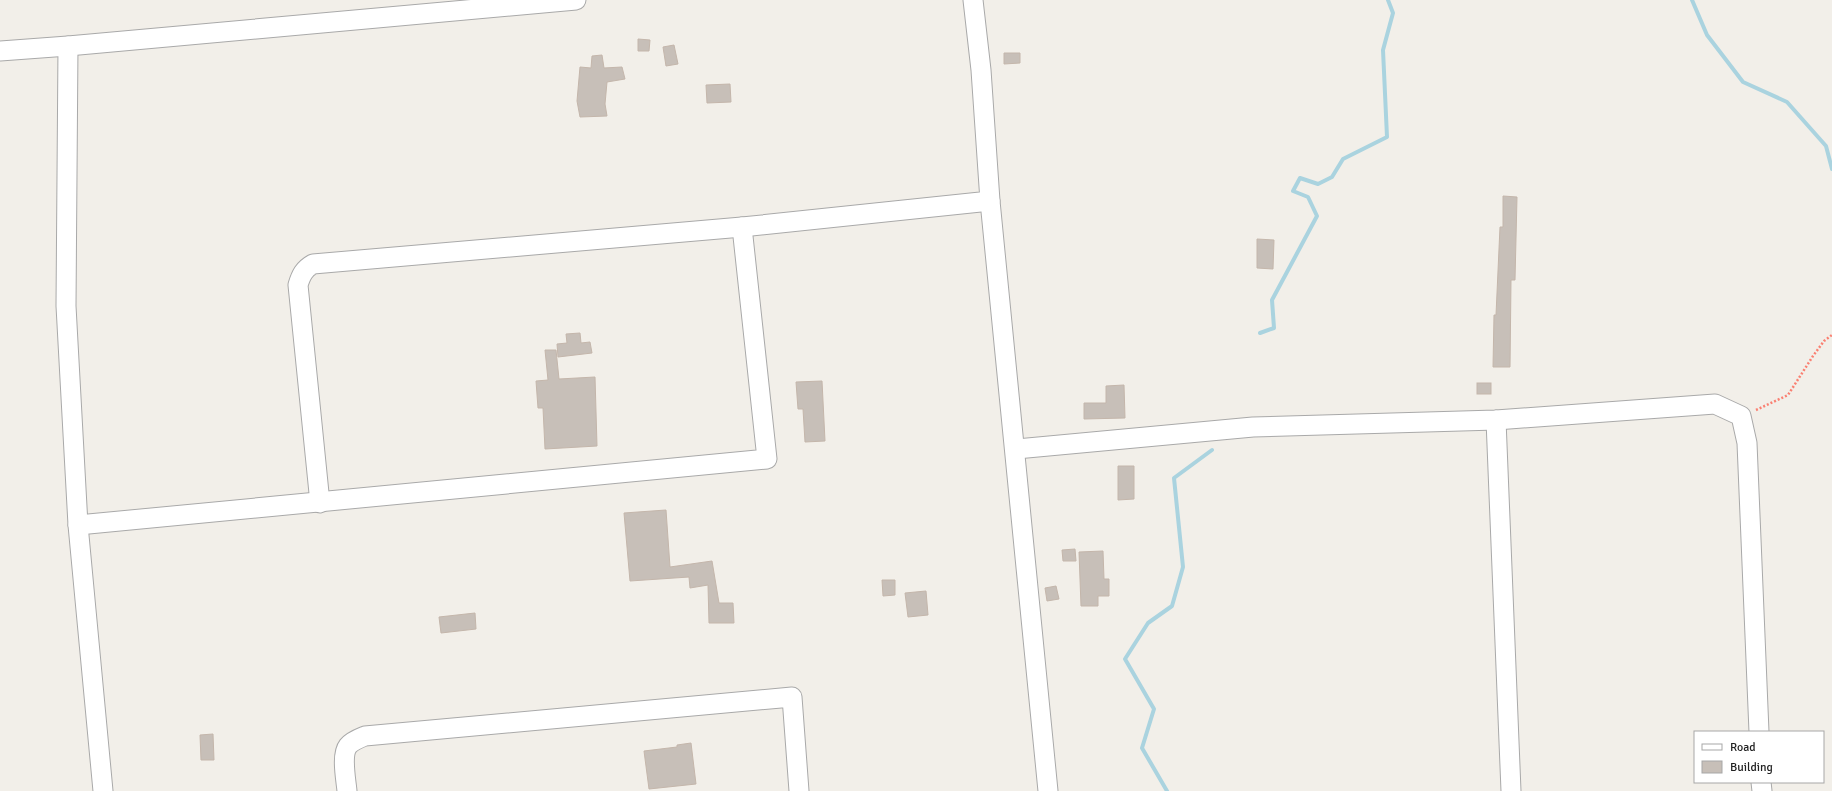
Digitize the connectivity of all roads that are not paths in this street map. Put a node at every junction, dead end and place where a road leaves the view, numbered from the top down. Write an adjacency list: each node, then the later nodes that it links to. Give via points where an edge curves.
1 (576, 0): 3 (street)
2 (973, 0): 5 (street)
3 (68, 46): 4 (street); 10 (street, via 66,306)
4 (0, 51)
5 (990, 201): 6 (street); 8 (street)
6 (742, 227): 9 (street, via 314,264 306,268 300,276 298,286); 9 (street, via 767,459)
7 (1496, 420): 8 (street, via 1253,427); 11 (street, via 1715,404 1740,416 1747,443); 16 (street)
8 (1016, 449): 15 (street)
9 (320, 503): 10 (street)
10 (78, 525): 12 (street)
11 (1759, 731)
12 (103, 791)
13 (347, 791): 14 (street, via 344,755 348,746 365,736 792,697)
14 (799, 791)
15 (1048, 791)
16 (1511, 791)

